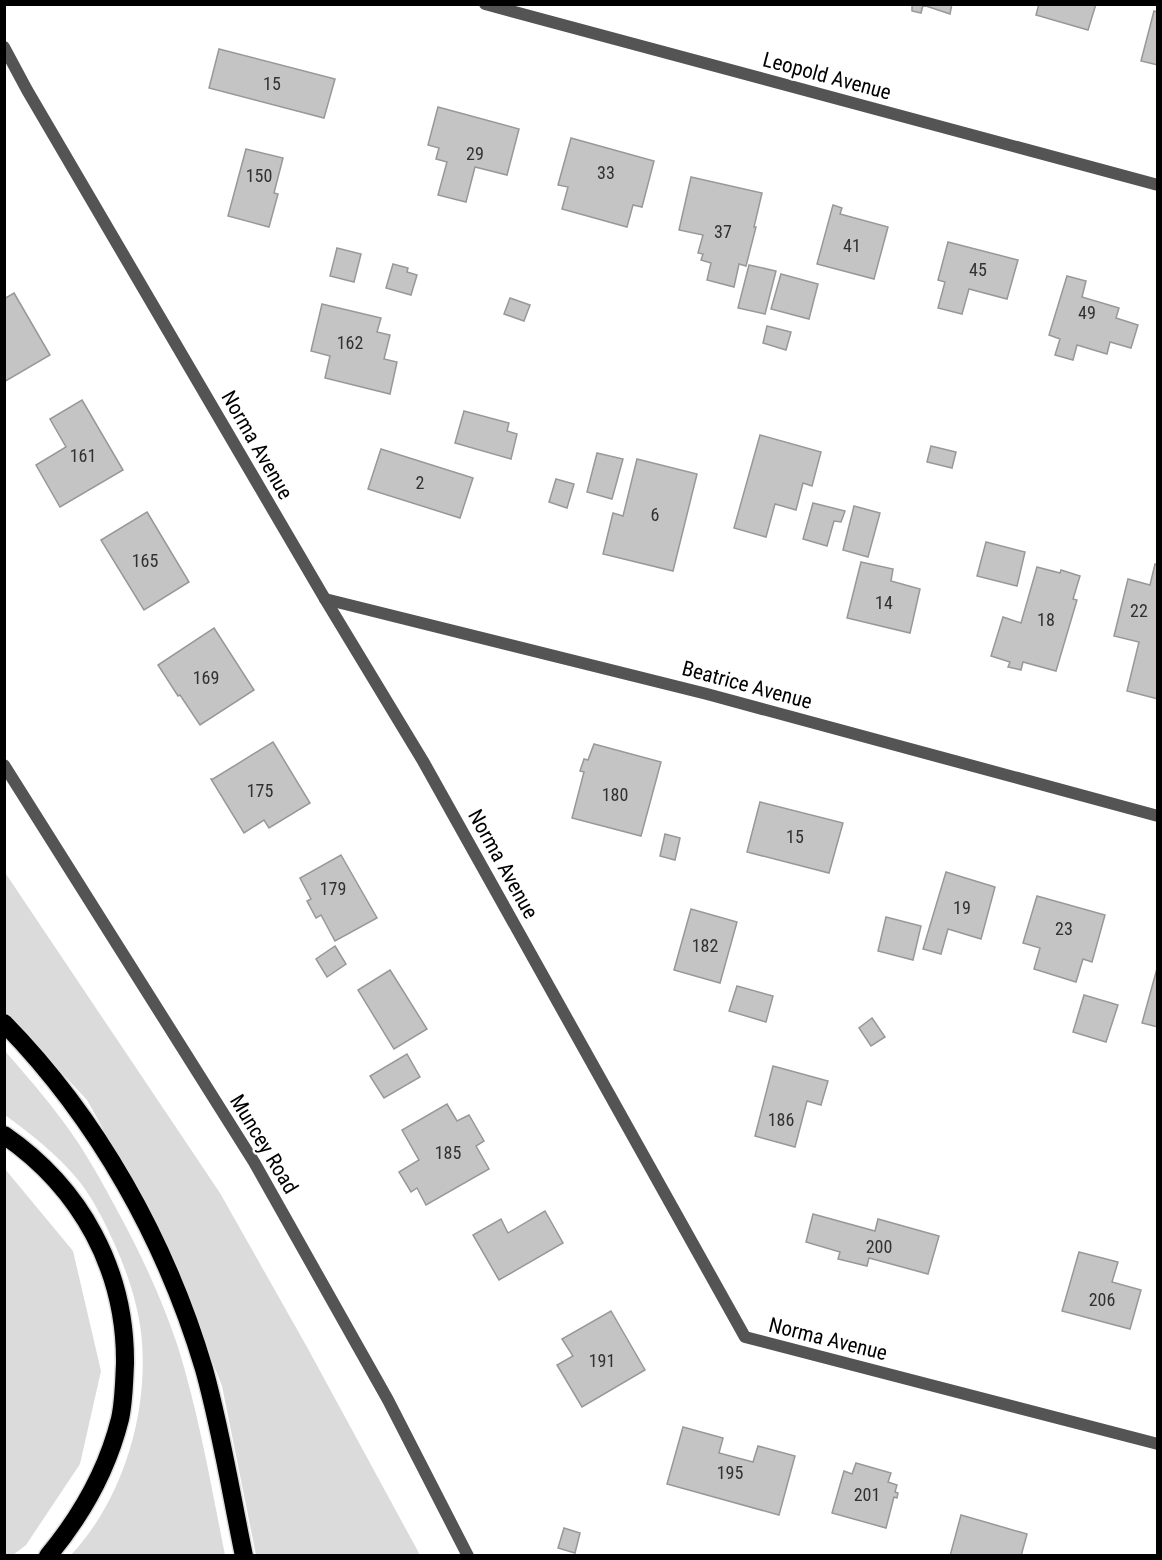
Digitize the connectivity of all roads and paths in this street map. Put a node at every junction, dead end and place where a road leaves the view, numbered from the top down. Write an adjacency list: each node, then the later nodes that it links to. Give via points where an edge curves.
1 (486, 4): 3 (street, Leopold Avenue)
2 (4, 47): 4 (street, Norma Avenue)
3 (1158, 185)
4 (325, 599): 6 (street, Beatrice Avenue, via 707,694); 9 (street, Norma Avenue, via 435,782 745,1337)
5 (4, 765): 12 (street, Muncey Road, via 254,1162 388,1400)
6 (1158, 816)
7 (4, 1023): 11 (highway, via 68,1098 117,1169 173,1282 209,1391)
8 (4, 1135): 10 (highway, via 32,1155 73,1199 105,1258 117,1290 122,1320 124,1386 112,1447 85,1506)
9 (1158, 1444)
10 (48, 1556)
11 (244, 1556)
12 (468, 1556)

